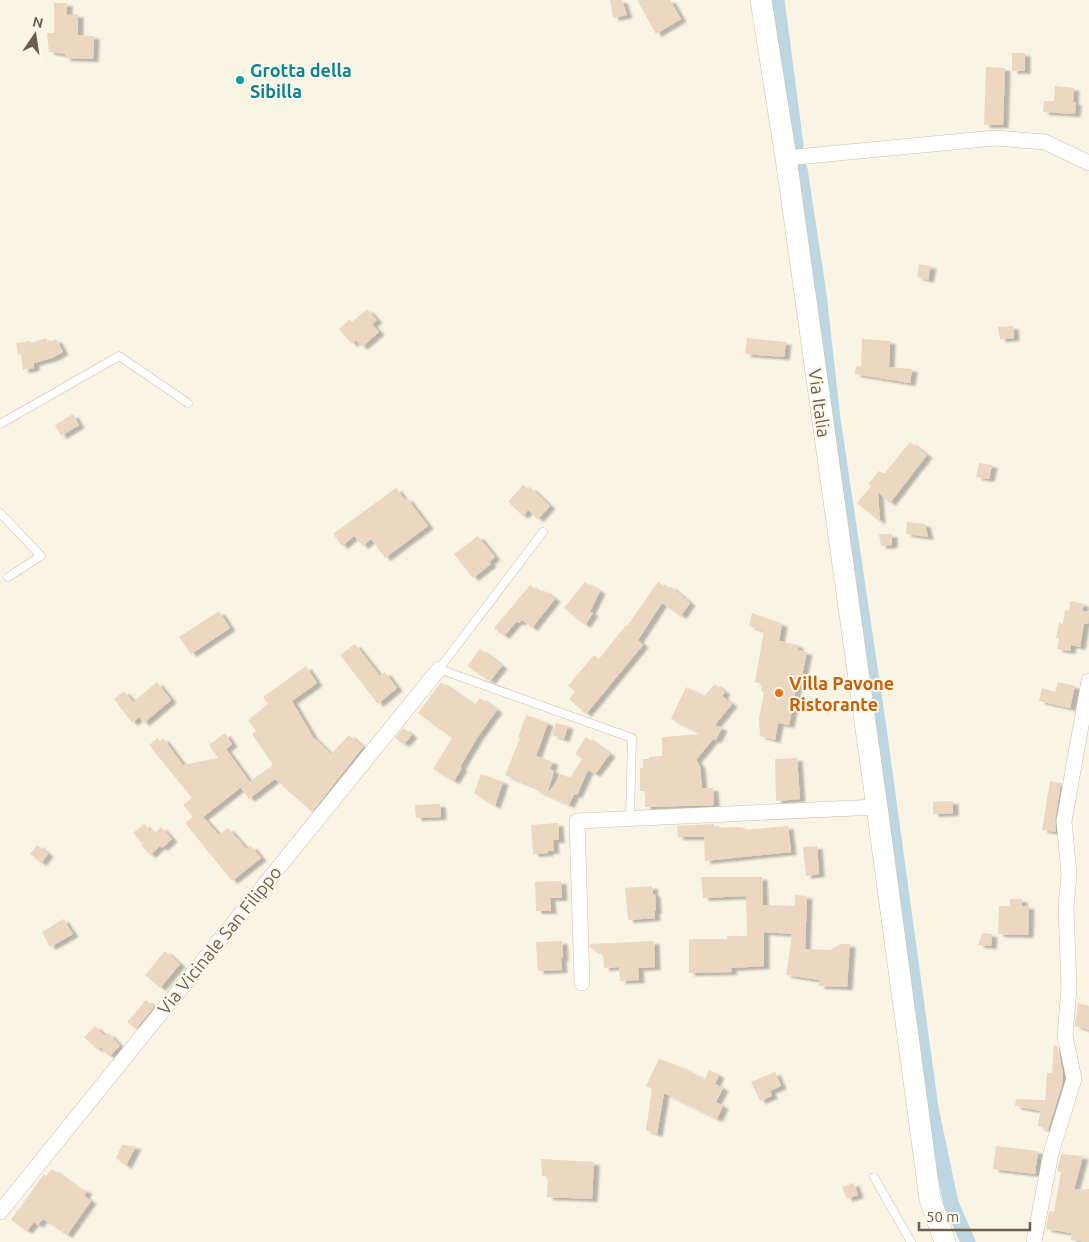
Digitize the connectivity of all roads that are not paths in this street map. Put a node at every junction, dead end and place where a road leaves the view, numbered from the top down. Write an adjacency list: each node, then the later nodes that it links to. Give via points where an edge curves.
1 (761, 0): 2 (street, Via Italia)
2 (786, 158): 3 (street, via 995,138 1045,142); 11 (street, Via Italia)
3 (1089, 163)
4 (188, 403): 5 (lane, via 119,356)
5 (0, 424)
6 (0, 513): 8 (lane, via 41,556)
7 (543, 532): 9 (lane)
8 (8, 577)
9 (439, 669): 12 (lane, via 632,738); 15 (street, Via Vicinale San Filippo)
10 (1089, 681): 18 (street, via 1064,821 1069,874 1065,1036 1074,1079 1051,1152)
11 (877, 807): 12 (street); 17 (street, Via Italia, via 930,1200)
12 (630, 817): 13 (street, via 577,821)
13 (582, 983)
14 (874, 1177): 16 (lane)
15 (0, 1212)
16 (911, 1242)
17 (945, 1242)
18 (1034, 1242)

